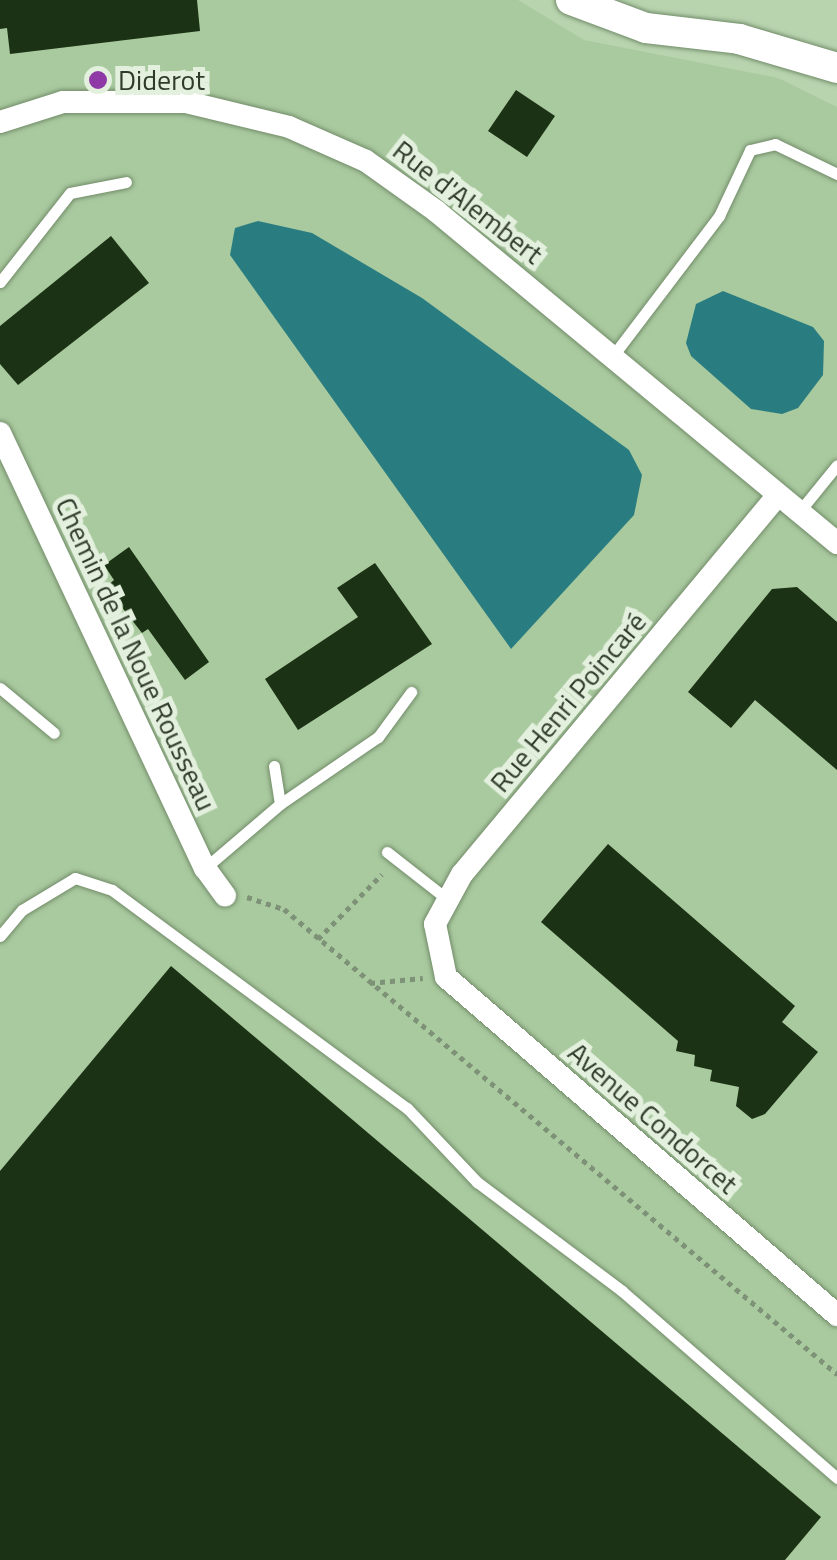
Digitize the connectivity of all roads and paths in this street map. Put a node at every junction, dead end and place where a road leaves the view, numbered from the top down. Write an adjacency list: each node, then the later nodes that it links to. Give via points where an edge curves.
1 (571, 0): 2 (street, via 646,28 739,39)
2 (837, 68)
3 (0, 122): 7 (street, Rue d'Alembert, via 63,102 186,102 289,127 380,171)
4 (837, 174): 7 (lane, via 776,144 750,150 719,216)
5 (126, 182): 6 (lane, via 70,193)
6 (0, 282)
7 (612, 357): 10 (street, Rue d'Alembert)
8 (0, 433): 20 (street, Chemin de la Noue Rousseau)
9 (837, 465): 11 (lane)
10 (778, 495): 11 (street, Rue d'Alembert); 22 (street, Rue Henri Poincaré)
11 (799, 512): 12 (street, Rue d'Alembert)
12 (837, 543)
13 (0, 688): 15 (lane)
14 (411, 692): 17 (lane, via 378,737)
15 (54, 733)
16 (274, 766): 17 (lane)
17 (280, 804): 20 (lane)
18 (387, 852): 19 (lane)
19 (401, 864): 22 (lane); 24 (path, via 390,866)
20 (205, 868): 21 (street, Chemin de la Noue Rousseau)
21 (225, 896): 24 (path, via 270,903)
22 (447, 899): 25 (street, Rue Henri Poincaré, via 435,924)
23 (0, 936): 29 (lane, via 22,910 75,878 112,890 407,1108 477,1182 622,1291)
24 (318, 939): 26 (path)
25 (442, 969): 26 (path); 27 (street, Avenue Condorcet)
26 (370, 983): 28 (path)
27 (837, 1315)
28 (837, 1374)
29 (837, 1478)

